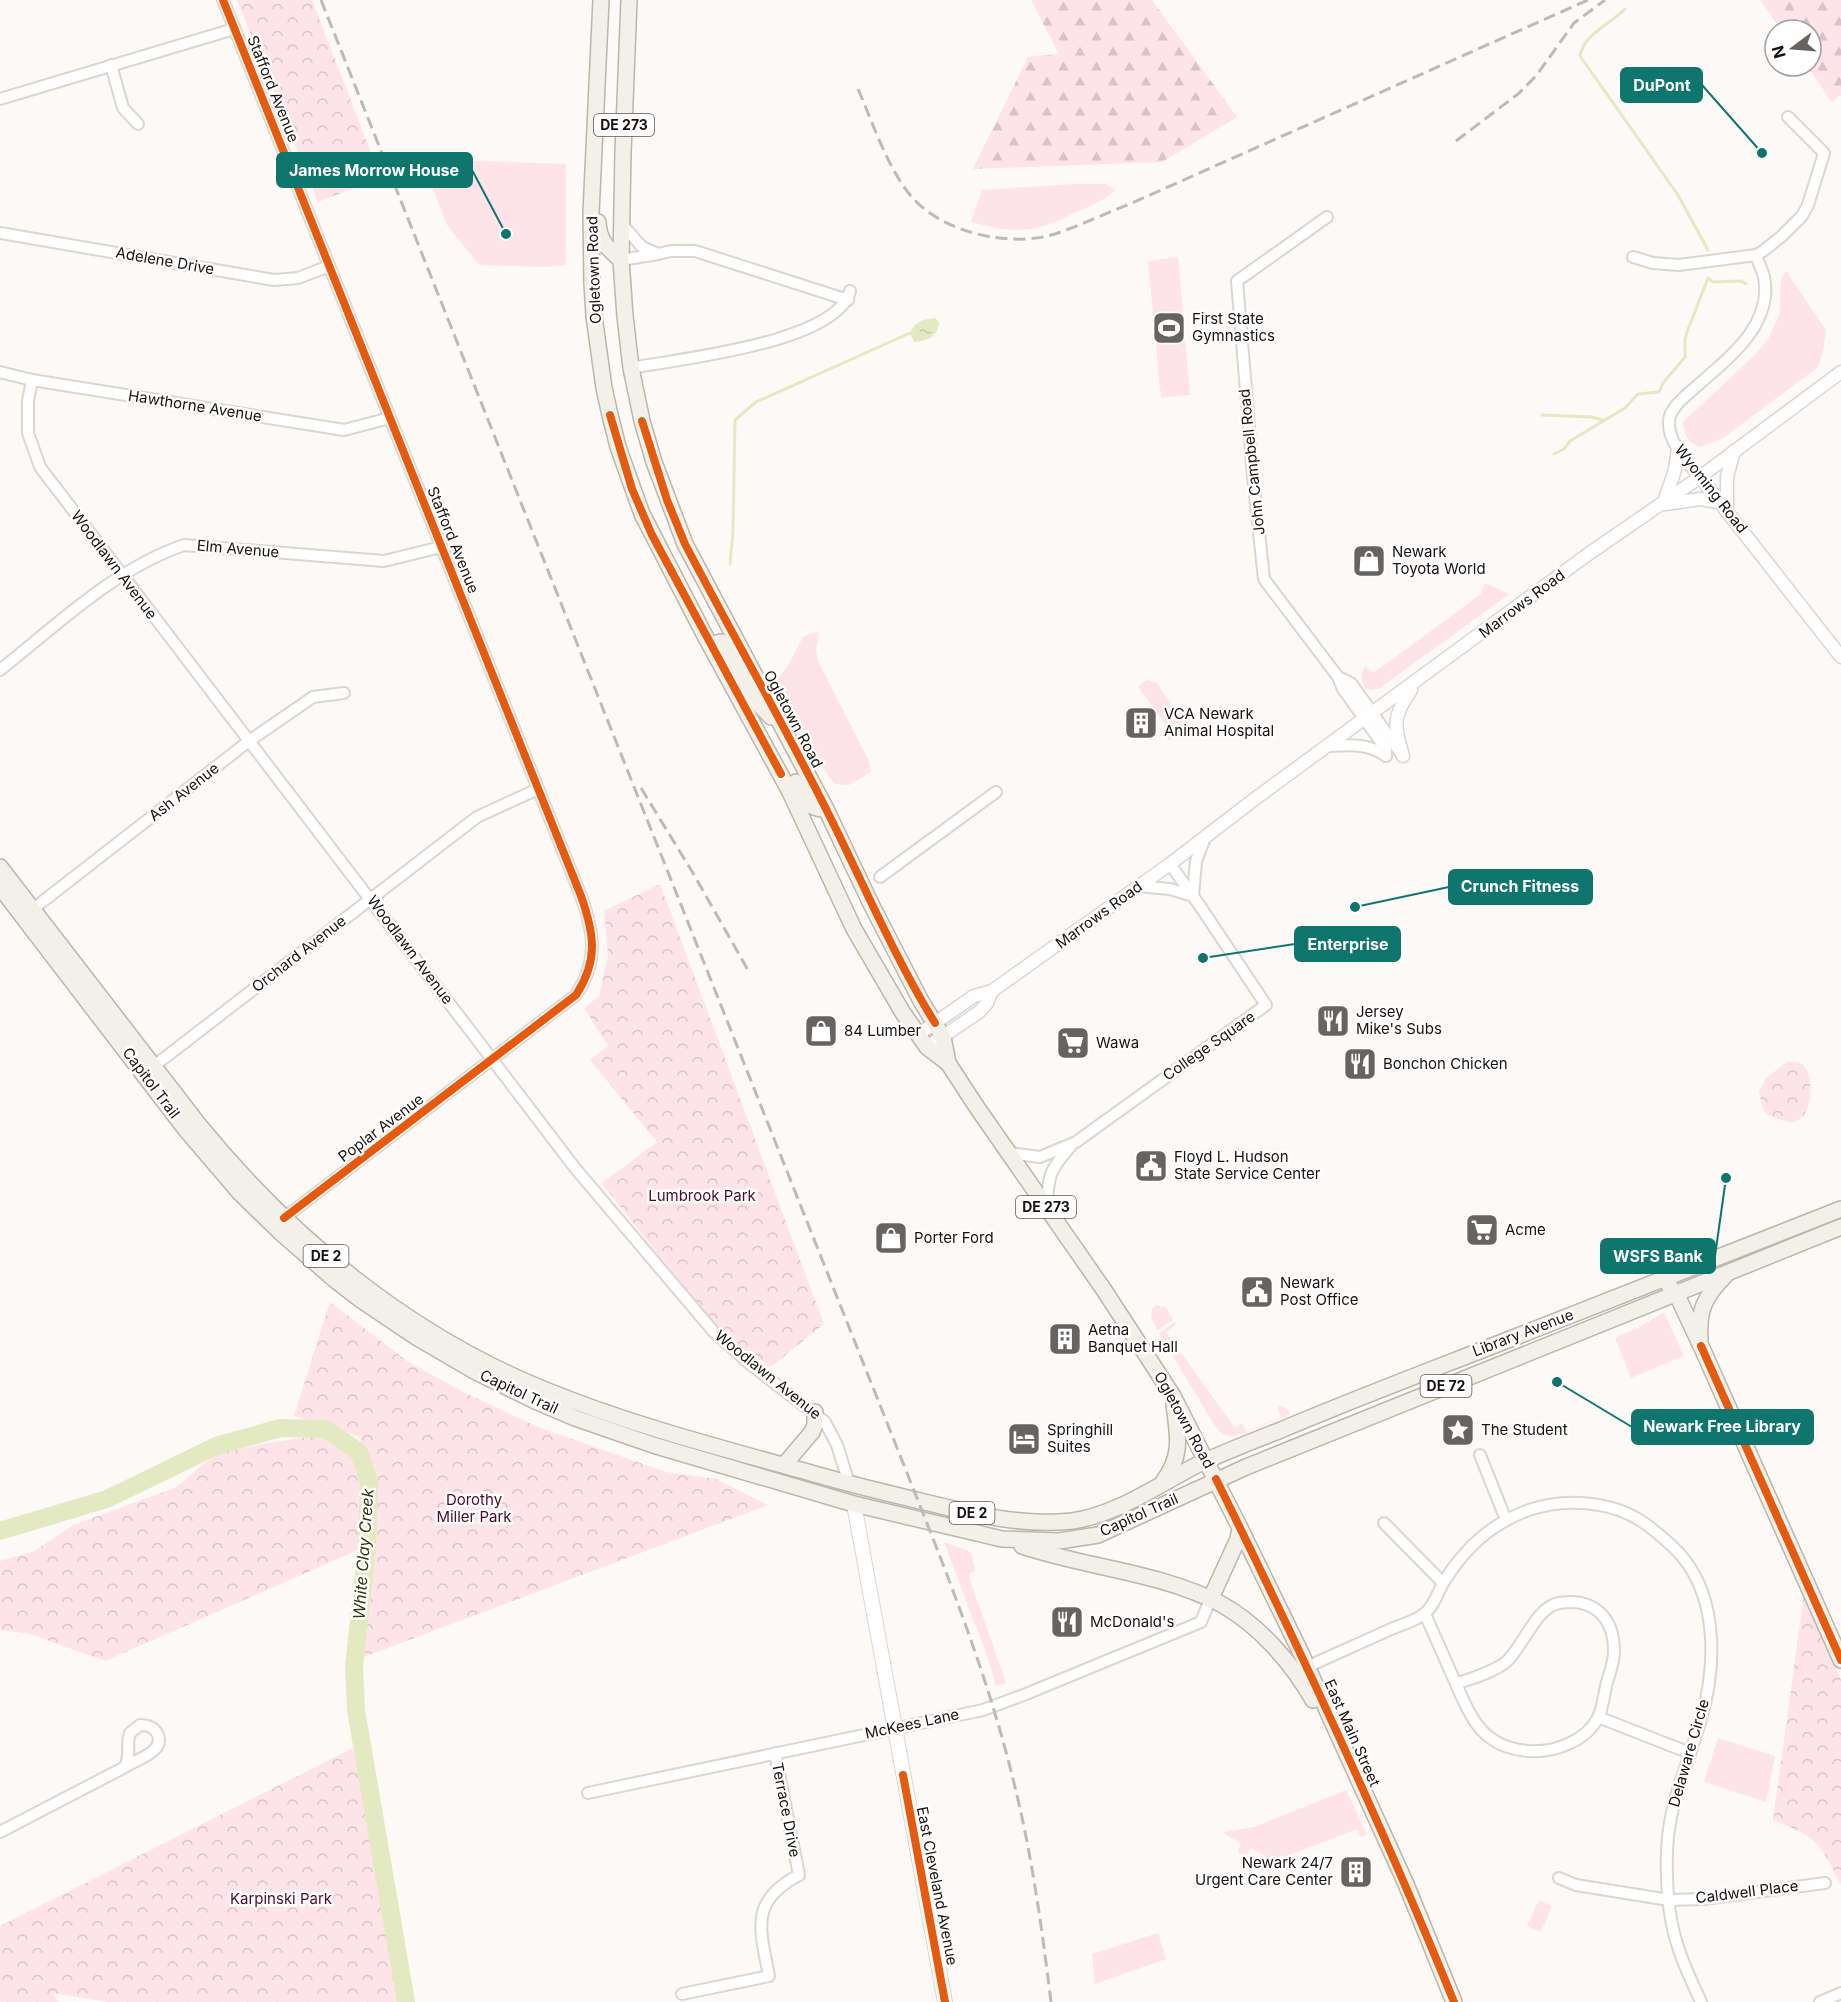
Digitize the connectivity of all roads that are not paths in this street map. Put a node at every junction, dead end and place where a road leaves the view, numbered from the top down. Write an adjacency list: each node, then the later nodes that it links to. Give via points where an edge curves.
1 (223, 0): 4 (street, Stafford Avenue)
2 (601, 0): 9 (main road, Ogletown Road / DE 273)
3 (629, 0): 11 (main road, Ogletown Road / DE 273)
4 (234, 29): 5 (street); 17 (street, Stafford Avenue)
5 (111, 65): 6 (street); 8 (street, via 123,108)
6 (0, 99)
7 (1788, 117): 14 (street, via 1824,153 1802,216)
8 (138, 124)
9 (594, 165): 16 (main road, via 600,240); 30 (main road, Ogletown Road / DE 273, via 592,283 603,388 618,447 652,535)
10 (1327, 217): 36 (street, John Campbell Road, via 1243,276 1236,288 1264,579 1338,677 1351,683)
11 (621, 223): 13 (street, via 642,248); 16 (main road, Ogletown Road / DE 273)
12 (0, 233): 17 (street, Adelene Drive, via 274,280 298,278)
13 (658, 254): 16 (street); 18 (street, via 695,250 849,295 824,320 775,341)
14 (1756, 255): 15 (street, via 1679,265); 23 (street, Wyoming Road, via 1765,289 1761,315 1739,347 1675,406 1669,422)
15 (1633, 257)
16 (621, 260): 18 (main road, Ogletown Road / DE 273)
17 (329, 266): 22 (street, Stafford Avenue)
18 (631, 368): 37 (main road, Ogletown Road / DE 273, via 654,462 685,544)
19 (0, 372): 21 (street, Hawthorne Avenue)
20 (1841, 372): 24 (street, Marrows Road)
21 (32, 380): 22 (street, Hawthorne Avenue, via 344,430); 29 (street, Woodlawn Avenue, via 28,433 40,467)
22 (390, 418): 28 (street, Stafford Avenue)
23 (1678, 448): 25 (street, Wyoming Road); 26 (street, via 1675,470)
24 (1734, 452): 25 (street, Marrows Road); 27 (street)
25 (1700, 477): 26 (street, Marrows Road); 27 (street, Wyoming Road)
26 (1662, 504): 27 (street, via 1700,499); 33 (street, Marrows Road)
27 (1723, 506): 31 (street, Wyoming Road)
28 (441, 547): 29 (street, Elm Avenue, via 384,561 184,545 160,553); 41 (street, Stafford Avenue)
29 (121, 575): 32 (street, Elm Avenue); 38 (street, Woodlawn Avenue)
30 (710, 645): 35 (main road, Ogletown Road / DE 273); 37 (main road, via 722,642 755,700)
31 (1841, 657)
32 (0, 670)
33 (1417, 682): 36 (street, Marrows Road); 40 (street, via 1399,709 1396,723)
34 (344, 693): 38 (street, Ash Avenue, via 313,697)
35 (747, 711): 43 (main road, via 781,753 806,800 816,809); 56 (main road, Ogletown Road / DE 273, via 854,929)
36 (1369, 717): 39 (street, Marrows Road); 39 (street, via 1386,756 1365,745); 40 (street)
37 (784, 729): 43 (main road, Ogletown Road / DE 273)
38 (249, 741): 51 (street, Woodlawn Avenue); 52 (street, Ash Avenue)
39 (1329, 746): 44 (street, Marrows Road)
40 (1403, 756)
41 (538, 789): 51 (street, Orchard Avenue, via 477,817); 57 (street, Stafford Avenue, via 586,909 593,951 587,975 576,994)
42 (996, 792): 47 (street)
43 (826, 809): 54 (main road, Ogletown Road / DE 273, via 871,904)
44 (1205, 838): 45 (street, Marrows Road); 50 (street, via 1196,861)
45 (1170, 864): 48 (street, Marrows Road); 50 (street, College Square)
46 (0, 867): 52 (main road, Capitol Trail / DE 2)
47 (880, 877)
48 (1137, 886): 50 (street); 53 (street, Marrows Road)
49 (1, 890): 80 (main road, Capitol Trail / DE 2, via 222,1173 280,1232 361,1300 476,1372 575,1418)
50 (1193, 896): 60 (street, College Square, via 1266,1005)
51 (371, 899): 57 (street, Woodlawn Avenue); 59 (street, Orchard Avenue)
52 (33, 909): 59 (main road, Capitol Trail / DE 2)
53 (992, 991): 54 (street, Marrows Road, via 974,996); 55 (street, Marrows Road, via 979,1012)
54 (935, 1023): 55 (main road, Ogletown Road / DE 273); 56 (street, Marrows Road)
55 (943, 1037): 56 (street, Marrows Road); 58 (main road, Ogletown Road / DE 273)
56 (923, 1040): 58 (main road, Ogletown Road / DE 273)
57 (493, 1059): 64 (street, Poplar Avenue); 73 (street, Woodlawn Avenue, via 575,1168 713,1331)
58 (948, 1063): 61 (main road, Ogletown Road / DE 273)
59 (154, 1066): 64 (main road, Capitol Trail / DE 2, via 219,1149)
60 (1076, 1142): 61 (street, via 1040,1157); 62 (street, via 1051,1170)
61 (1009, 1153): 62 (main road, Ogletown Road / DE 273)
62 (1046, 1207): 72 (main road, Ogletown Road / DE 273)
63 (1841, 1209): 69 (main road, Library Avenue / DE 72)
64 (284, 1218): 76 (main road, Capitol Trail / DE 2, via 368,1288 490,1365 617,1416)
65 (1841, 1227): 67 (main road, Library Avenue / DE 72)
66 (1841, 1235): 67 (main road)
67 (1802, 1242): 68 (main road, Library Avenue / DE 72)
68 (1730, 1271): 70 (main road, Library Avenue / DE 72); 71 (main road, via 1707,1294 1699,1327)
69 (1663, 1279): 70 (main road); 75 (main road, Library Avenue / DE 72)
70 (1676, 1293): 71 (main road); 77 (main road, Library Avenue / DE 72)
71 (1701, 1346): 88 (main road)
72 (1173, 1396): 75 (main road, Ogletown Road / DE 273); 79 (main road, via 1178,1454)
73 (815, 1412): 76 (main road, via 812,1432); 78 (street, Woodlawn Avenue, via 837,1444)
74 (1480, 1455): 81 (street)
75 (1207, 1460): 77 (main road, Ogletown Road / DE 273); 79 (main road, Capitol Trail / DE 2)
76 (784, 1465): 78 (main road, Capitol Trail / DE 2)
77 (1216, 1479): 83 (main road, East Main Street / DE 273); 84 (main road, Capitol Trail / DE 2, via 1098,1534 1059,1541)
78 (849, 1483): 79 (main road, Capitol Trail / DE 2, via 1001,1520 1033,1523 1087,1518); 80 (main road)
79 (1161, 1485)
80 (854, 1504): 84 (main road, Capitol Trail / DE 2); 92 (main road, East Cleveland Avenue)
81 (1506, 1520): 85 (street, Delaware Circle, via 1470,1546); 95 (street, Delaware Circle, via 1557,1504 1613,1508 1644,1523 1685,1560 1704,1599 1711,1639 1710,1674)
82 (1384, 1523): 85 (street)
83 (1240, 1528): 86 (main road); 89 (main road, East Main Street / DE 273)
84 (1002, 1539): 86 (main road, via 1170,1584)
85 (1443, 1583): 87 (street, Delaware Circle)
86 (1210, 1600): 92 (street, McKees Lane, via 1201,1622 1026,1694 983,1710); 93 (main road, via 1241,1617 1268,1641 1298,1676)
87 (1425, 1614): 89 (street); 90 (street)
88 (1841, 1660)
89 (1307, 1667): 93 (main road, East Main Street / DE 273)
90 (1456, 1684): 91 (street, via 1478,1728 1517,1750 1560,1748 1590,1729); 91 (street, via 1503,1665 1546,1609 1555,1604 1578,1603 1600,1611 1613,1638 1613,1659)
91 (1598, 1717): 95 (street)
92 (894, 1727): 94 (street, McKees Lane); 104 (main road, East Cleveland Avenue)
93 (1338, 1736): 105 (main road, East Main Street / DE 273, via 1406,1884)
94 (775, 1753): 97 (street, McKees Lane); 103 (street, Terrace Drive, via 800,1875 776,1889 761,1918 769,1976)
95 (1690, 1753): 101 (street, Delaware Circle, via 1671,1812 1667,1853)
96 (125, 1767): 98 (street)
97 (588, 1793)
98 (0, 1832)
99 (1559, 1878): 101 (street, Caldwell Place, via 1576,1885)
100 (1825, 1883): 101 (street, Caldwell Place, via 1704,1899)
101 (1669, 1899): 106 (street, Delaware Circle, via 1678,1947)
102 (1841, 1993): 107 (street)
103 (682, 1994)
104 (945, 2002)
105 (1454, 2002)
106 (1701, 2002)
107 (1820, 2002)

